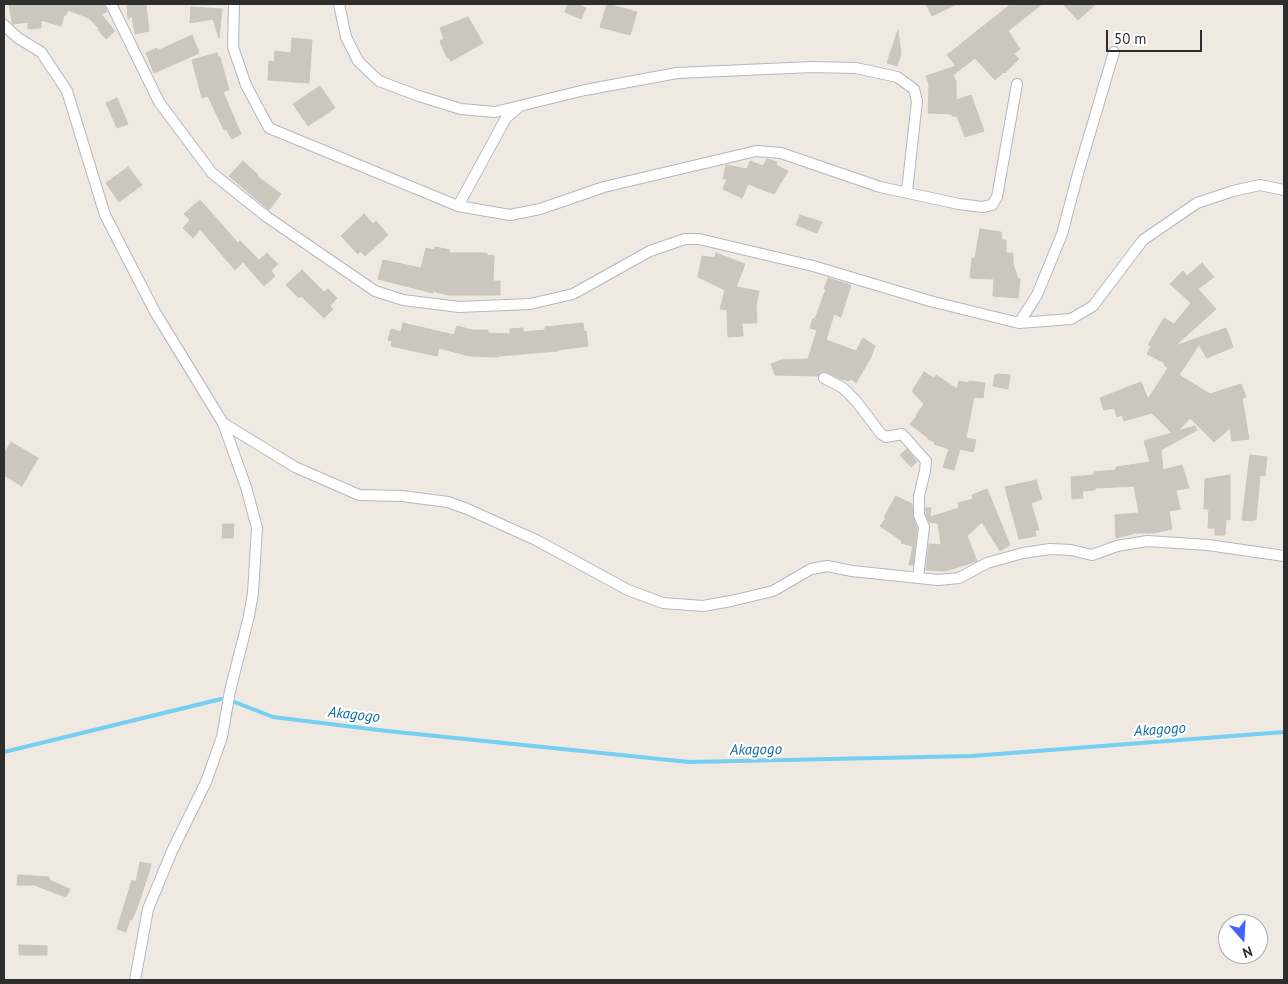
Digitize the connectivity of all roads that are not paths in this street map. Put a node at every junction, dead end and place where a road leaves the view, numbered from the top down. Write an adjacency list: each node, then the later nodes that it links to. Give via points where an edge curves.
1 (112, 4): 13 (street, via 159,102 212,173 267,217 375,291 403,300 459,307 530,304 573,294 650,251 685,239 699,239 813,266 930,301)
2 (234, 4): 12 (street, via 233,47 246,85 269,128)
3 (339, 4): 8 (street, via 346,37 358,61 379,81 461,109)
4 (4, 25): 15 (street, via 40,52 67,91 105,215 155,312)
5 (1114, 52): 13 (street, via 1062,234 1037,295)
6 (1017, 84): 11 (street, via 997,197 992,205 967,205)
7 (520, 106): 8 (street); 9 (street); 11 (street, via 677,72 812,67 856,68 897,77 914,89 917,101)
8 (495, 112): 9 (street)
9 (506, 118): 12 (street)
10 (1284, 190): 13 (street, via 1260,185 1197,203 1143,240 1093,306 1071,320)
11 (907, 191): 12 (street, via 880,187 781,153 756,151 604,187 510,216)
12 (458, 206)
13 (1019, 323)
14 (824, 378): 17 (street, via 843,388 881,434 886,437 902,434 926,461 919,496 919,515 924,527)
15 (223, 424): 17 (street, via 295,467 359,494 448,502 465,508 536,540 628,590 663,602 702,606 731,601 773,591 811,569 827,566); 18 (street, via 257,528 253,593 219,748 148,909)
16 (1284, 556): 17 (street, via 1208,545 1147,541 1092,554 1050,549 1023,553 987,564 959,578)
17 (918, 578)
18 (135, 980)

